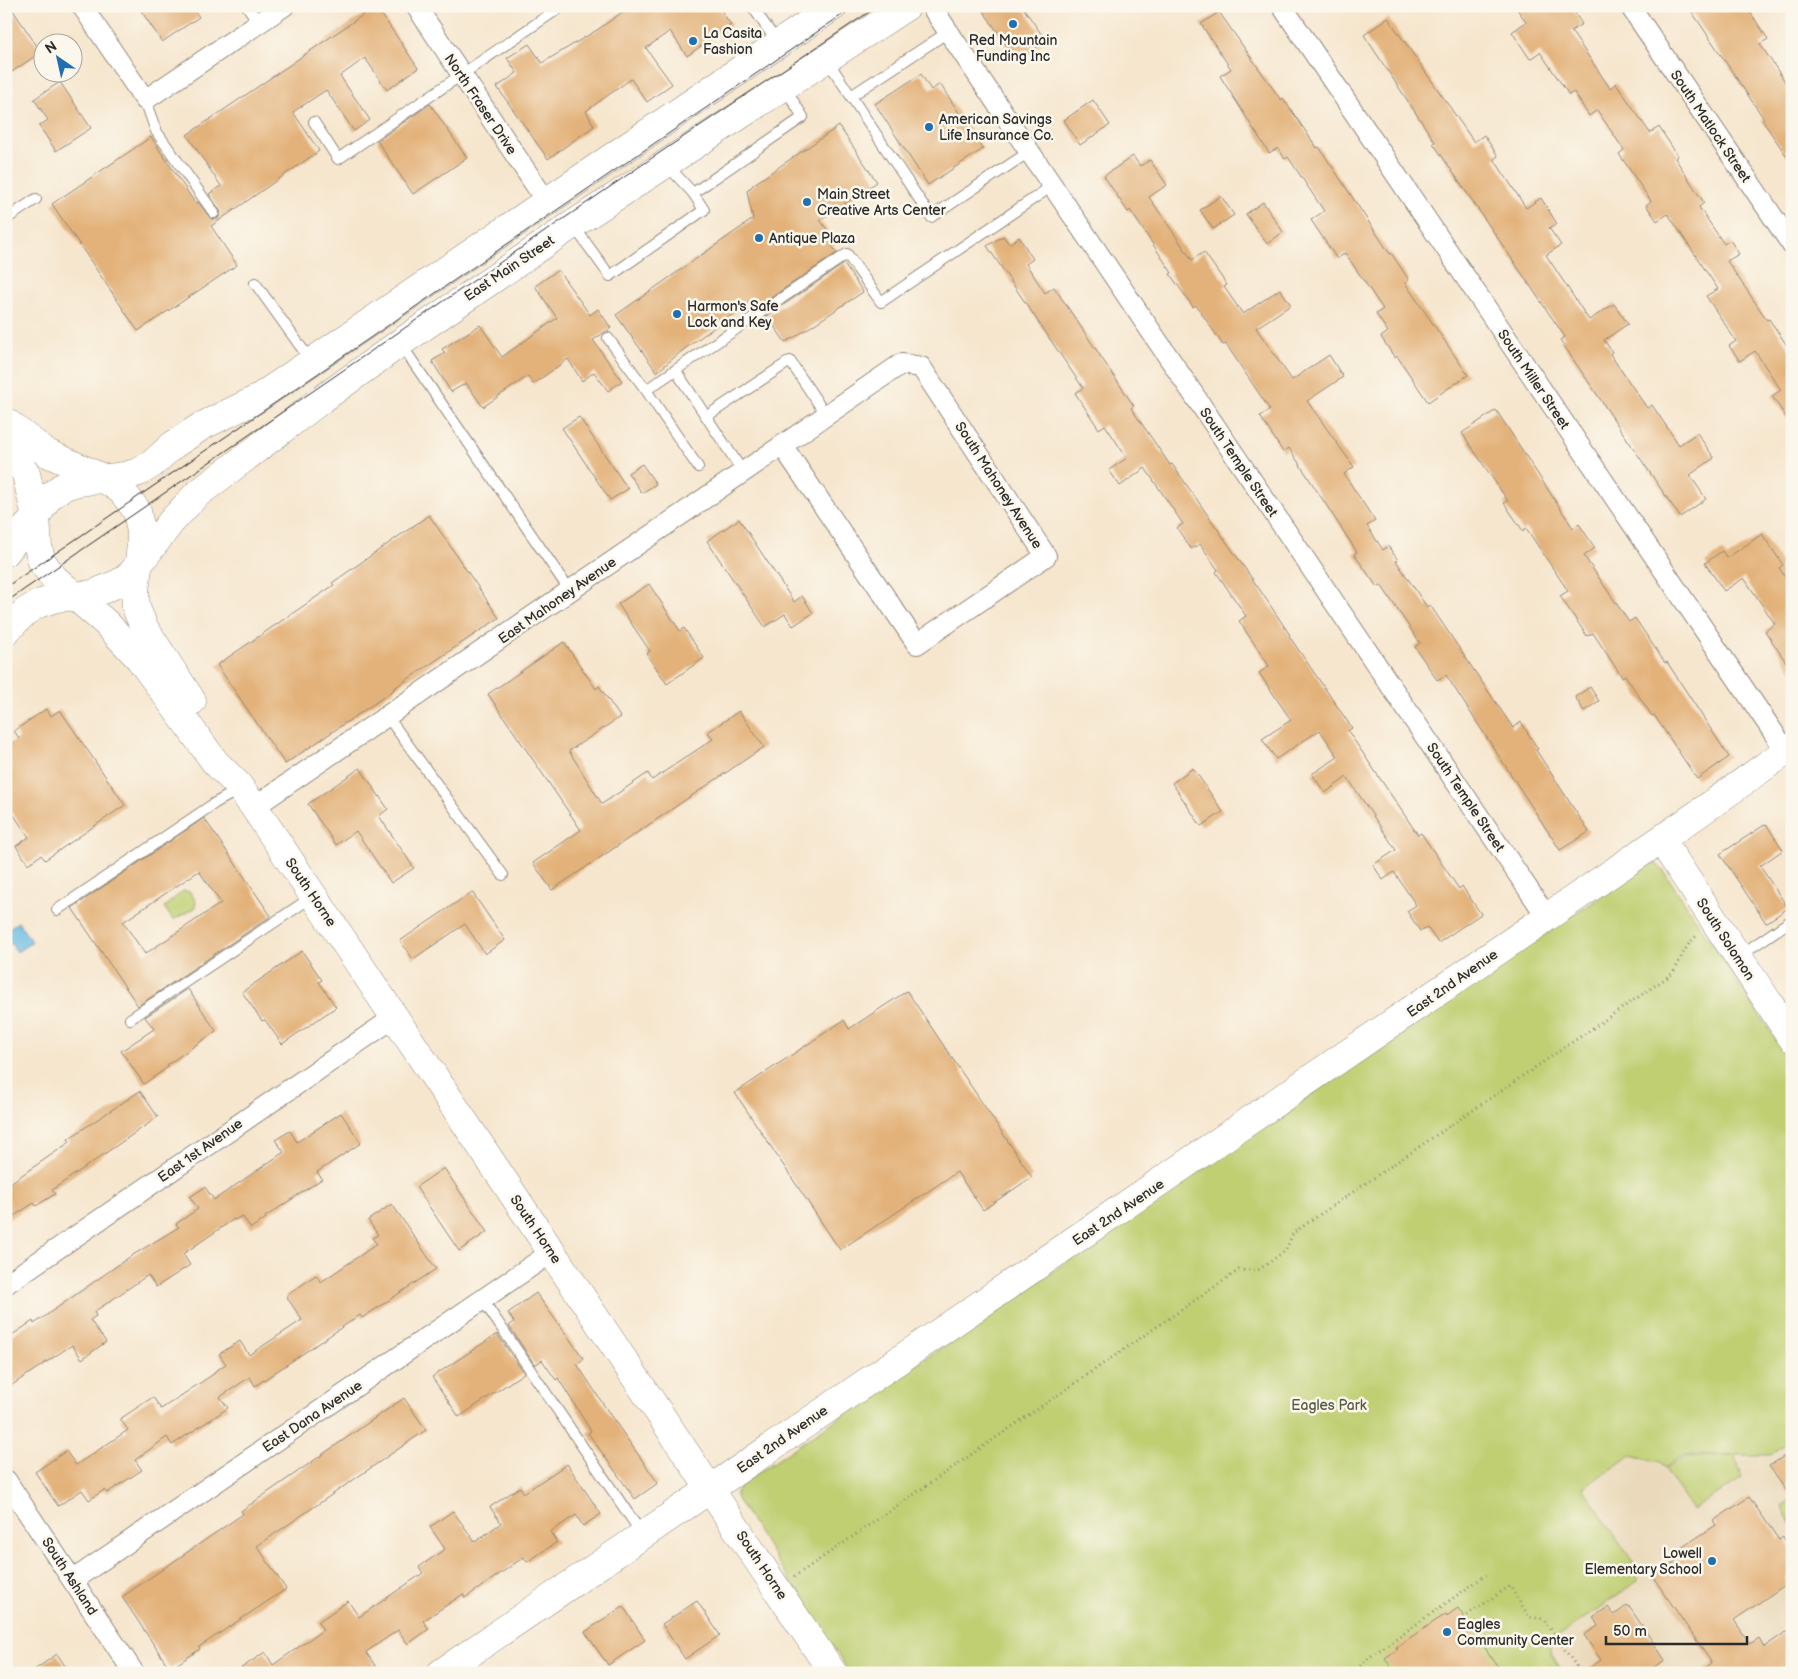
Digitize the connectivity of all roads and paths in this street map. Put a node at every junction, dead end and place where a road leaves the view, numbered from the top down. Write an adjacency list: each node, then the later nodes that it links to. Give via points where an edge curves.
1 (82, 6): 19 (street)
2 (247, 6): 12 (lane)
3 (284, 6): 12 (street)
4 (416, 6): 16 (street, North Fraser Drive)
5 (562, 6): 16 (lane)
6 (752, 6): 14 (lane)
7 (834, 6): 14 (street)
8 (907, 6): 15 (street, East Main Street)
9 (931, 6): 13 (street, South Temple Street)
10 (1282, 6): 53 (street, South Miller Street)
11 (1630, 6): 30 (street, South Matlock Street)
12 (258, 23): 19 (street)
13 (948, 32): 18 (lane); 21 (street, South Temple Street)
14 (778, 44): 26 (street)
15 (826, 59): 17 (street, East Main Street); 18 (lane)
16 (462, 75): 20 (lane, via 338,158); 26 (street, North Fraser Drive)
17 (784, 86): 22 (street, East Main Street); 24 (lane, via 802,117)
18 (851, 96): 21 (lane, via 931,217)
19 (145, 100): 27 (lane, via 156,132)
20 (314, 122)
21 (1029, 152): 23 (street, South Temple Street)
22 (666, 164): 24 (lane); 29 (street, East Main Street)
23 (1052, 186): 35 (lane, via 881,302 847,254); 59 (street, South Temple Street)
24 (693, 192): 29 (lane, via 704,210 610,276)
25 (36, 199): 28 (lane)
26 (546, 201): 34 (street)
27 (214, 213)
28 (6, 219)
29 (572, 224): 33 (street, East Main Street)
30 (1792, 245)
31 (255, 283): 34 (lane)
32 (608, 338): 36 (lane)
33 (400, 343): 48 (street, East Main Street, via 196,495 170,522); 49 (lane)
34 (312, 362): 45 (street, via 257,399 202,426 138,472)
35 (676, 371): 36 (lane); 39 (lane)
36 (646, 390): 43 (lane)
37 (859, 392): 38 (street, East Mahoney Avenue); 42 (street, South Mahoney Avenue, via 901,364 921,367 1046,556 917,644)
38 (826, 415): 39 (lane, via 790,361); 42 (street, East Mahoney Avenue)
39 (706, 416): 44 (lane)
40 (6, 422): 45 (street, via 47,453)
41 (6, 444): 46 (street, via 26,474)
42 (782, 445): 44 (street, East Mahoney Avenue)
43 (698, 466)
44 (743, 472): 49 (street, East Mahoney Avenue)
45 (103, 478): 46 (street, via 62,487 48,498); 48 (street, via 122,490 137,511 141,532)
46 (36, 516): 47 (street); 50 (street, via 42,562 54,578)
47 (6, 552)
48 (139, 564): 50 (street, via 114,586); 54 (street, South Horne, via 135,590 140,618 226,755)
49 (570, 590): 52 (street, East Mahoney Avenue)
50 (77, 597): 51 (street, via 56,598 38,604); 54 (street, South Horne, via 139,658 214,762)
51 (6, 631)
52 (387, 716): 54 (street, East Mahoney Avenue); 56 (lane)
53 (1789, 749): 55 (street, East 2nd Avenue)
54 (244, 794): 57 (street, South Horne); 58 (lane, via 208,809)
55 (1661, 840): 59 (street, East 2nd Avenue); 61 (street, South Solomon)
56 (503, 875)
57 (313, 896): 63 (street, South Horne); 64 (lane)
58 (57, 910)
59 (1547, 917): 70 (street, East 2nd Avenue)
60 (1792, 920): 62 (lane)
61 (1716, 923): 62 (street, South Solomon); 74 (path, via 1693,938 1672,974 1293,1233 1286,1250 1258,1270 1239,1270)
62 (1738, 957): 65 (street, South Solomon)
63 (395, 1017): 66 (street, South Horne); 67 (street, East 1st Avenue)
64 (130, 1020)
65 (1792, 1038)
66 (552, 1252): 68 (street, East Dana Avenue); 70 (street, South Horne)
67 (6, 1284)
68 (482, 1299): 71 (lane); 73 (street, East Dana Avenue)
69 (6, 1480): 73 (street, South Ashland)
70 (710, 1488): 71 (street, East 2nd Avenue); 74 (street, South Horne)
71 (643, 1535): 77 (street, East 2nd Avenue)
72 (1486, 1575): 79 (path, via 1371,1656)
73 (73, 1580): 76 (street, South Ashland)
74 (777, 1588): 78 (street, South Horne)
75 (1466, 1615): 80 (path, via 1510,1586 1529,1617 1544,1619 1576,1666)
76 (134, 1673)
77 (441, 1673)
78 (833, 1673)
79 (1353, 1673)
80 (1566, 1673)

